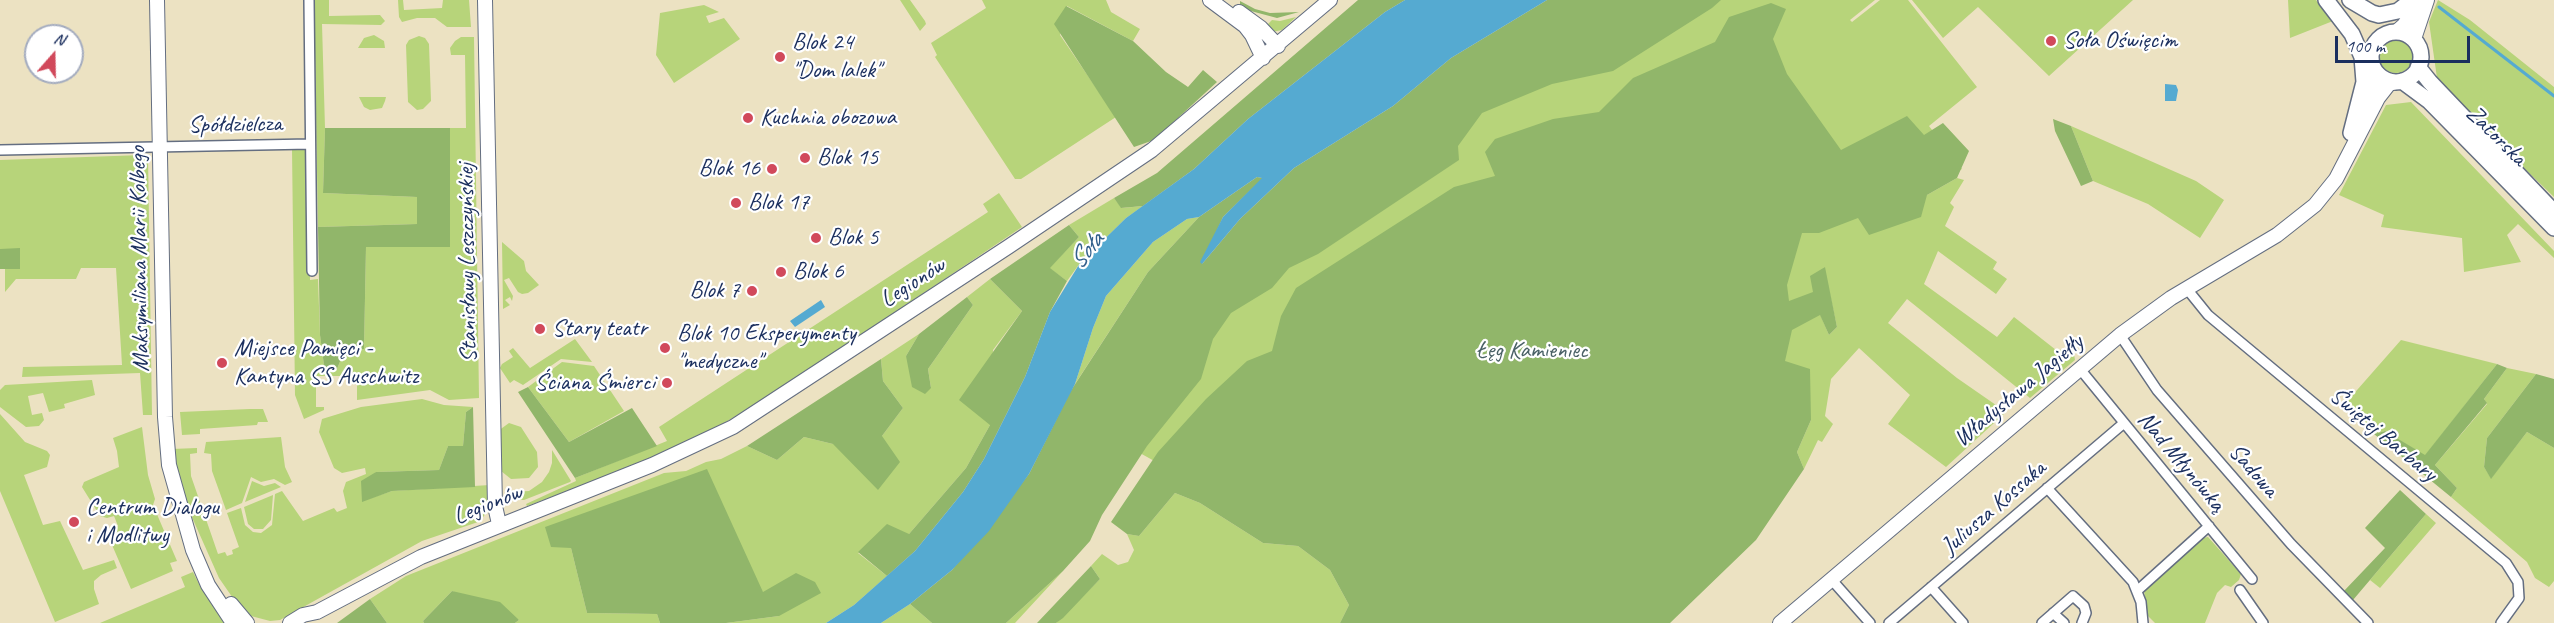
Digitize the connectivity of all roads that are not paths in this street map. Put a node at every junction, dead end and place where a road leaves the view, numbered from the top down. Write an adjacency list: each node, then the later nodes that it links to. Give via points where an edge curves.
1 (157, 0): 24 (street, Maksymiliana Marii Kolbego)
2 (309, 0): 23 (street, Spółdzielcza)
3 (485, 0): 36 (street, Stanisławy Leszczyńskiej, via 495,506)
4 (1210, 0): 18 (street, via 1245,26)
5 (1217, 0): 16 (street, via 1246,16)
6 (1330, 0): 16 (street, Legionów)
7 (2326, 0): 22 (main road, via 2352,34 2362,57 2364,82)
8 (2331, 0): 17 (main road)
9 (2345, 0): 14 (main road)
10 (2350, 0): 11 (main road, via 2379,15 2398,12)
11 (2412, 0)
12 (2420, 0): 14 (street, via 2409,18)
13 (2427, 0): 15 (street)
14 (2391, 33): 15 (main road); 17 (main road)
15 (2414, 39): 19 (main road, via 2420,52)
16 (1278, 46): 18 (street, Legionów)
17 (2372, 49): 20 (main road, via 2371,62)
18 (1263, 58): 36 (street, Legionów, via 1152,150 761,410 661,461)
19 (2418, 67): 21 (main road); 26 (main road, Zatorska)
20 (2378, 74): 21 (main road); 22 (street, Władysława Jagiełły)
21 (2398, 81): 27 (street, Władysława Jagiełły, via 2389,84 2375,103 2331,187 2315,206); 28 (main road, Zatorska, via 2429,101)
22 (2351, 133): 27 (street, Władysława Jagiełły, via 2330,174)
23 (310, 144): 24 (street, Spółdzielcza); 29 (street, Spółdzielcza)
24 (161, 145): 25 (street, Spółdzielcza); 35 (street, Maksymiliana Marii Kolbego, via 166,441)
25 (0, 150)
26 (2554, 212)
27 (2302, 214): 30 (street, Władysława Jagiełły, via 2270,240)
28 (2554, 228)
29 (312, 271)
30 (2187, 289): 31 (street, Władysława Jagiełły); 59 (street, Świętej Barbary, via 2208,315 2506,562 2518,582 2519,598)
31 (2120, 335): 32 (street, Władysława Jagiełły); 58 (street, Sadowa, via 2165,399 2291,544)
32 (2080, 369): 33 (street, Nad Młynówką); 38 (street, Władysława Jagiełły)
33 (2124, 423): 34 (street, Juliusza Kossaka); 37 (street, Nad Młynówką)
34 (2047, 488): 40 (street, Juliusza Kossaka); 41 (street)
35 (182, 514): 45 (street, Maksymiliana Marii Kolbego, via 208,585); 46 (street, Maksymiliana Marii Kolbego, via 217,581)
36 (499, 524): 43 (street, Legionów, via 393,570)
37 (2209, 526): 39 (street, Nad Młynówką); 41 (street)
38 (1831, 579): 49 (street, Władysława Jagiełły); 50 (street)
39 (2252, 579)
40 (1931, 587): 51 (street, Juliusza Kossaka); 52 (street)
41 (2138, 590): 56 (street)
42 (2240, 590): 57 (street)
43 (317, 612): 47 (street, Legionów); 48 (street, Legionów)
44 (2053, 613): 53 (street); 54 (street); 55 (street, via 2073,596 2084,606)
45 (233, 623)
46 (247, 623)
47 (290, 623)
48 (304, 623)
49 (1780, 623)
50 (1870, 623)
51 (1888, 623)
52 (1963, 623)
53 (2042, 623)
54 (2064, 623)
55 (2082, 623)
56 (2142, 623)
57 (2263, 623)
58 (2367, 623)
59 (2501, 623)

